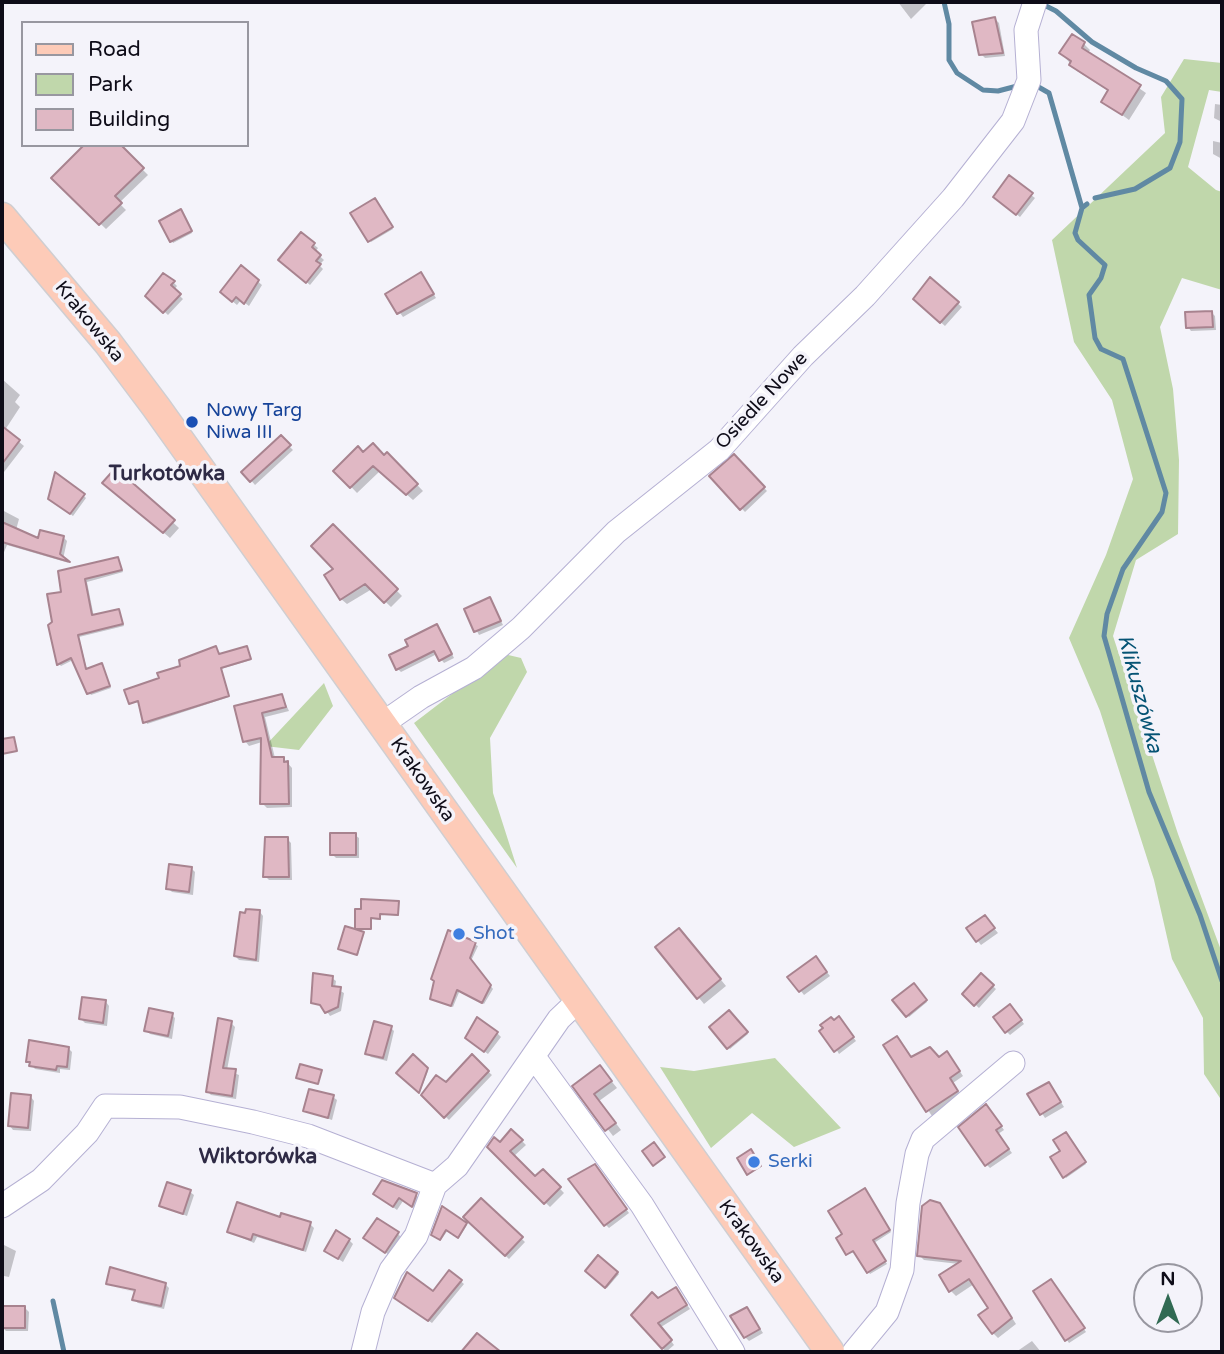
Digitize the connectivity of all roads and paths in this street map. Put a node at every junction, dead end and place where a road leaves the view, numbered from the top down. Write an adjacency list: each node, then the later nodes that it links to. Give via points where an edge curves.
1 (1035, 2): 3 (street, Osiedle Nowe, via 1026,30 1028,85 1013,121 953,198 719,450 616,532 521,628 474,668)
2 (2, 217): 3 (main road, Krakowska, via 124,365)
3 (382, 724): 4 (main road, Krakowska)
4 (579, 1000): 5 (street, via 559,1018); 11 (main road, Krakowska)
5 (534, 1057): 7 (street, via 457,1166); 10 (street, via 642,1205)
6 (1013, 1063): 12 (street, via 923,1139 908,1203 902,1270 887,1312)
7 (435, 1185): 8 (street, via 308,1136 264,1125 180,1107 105,1106 88,1133 41,1180); 9 (street, via 416,1236 391,1270)
8 (2, 1206)
9 (363, 1352)
10 (733, 1352)
11 (831, 1352)
12 (854, 1352)

